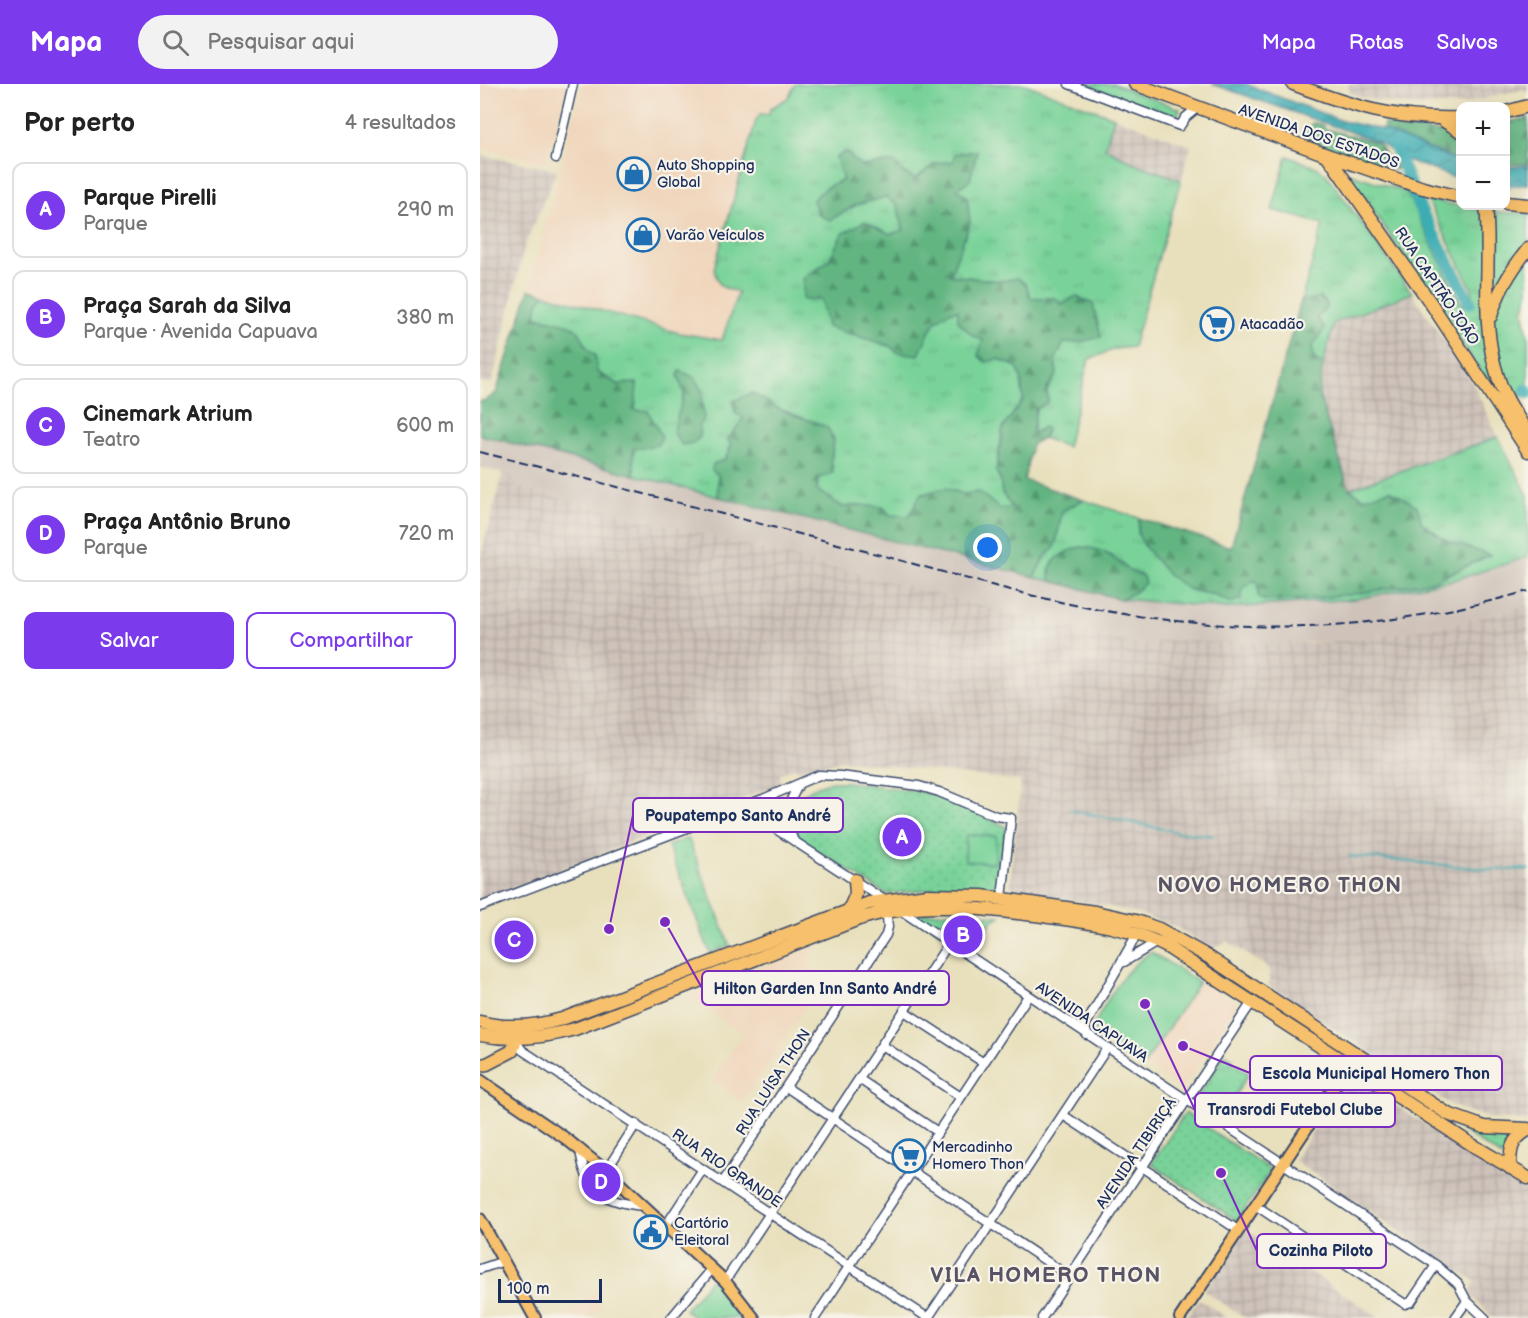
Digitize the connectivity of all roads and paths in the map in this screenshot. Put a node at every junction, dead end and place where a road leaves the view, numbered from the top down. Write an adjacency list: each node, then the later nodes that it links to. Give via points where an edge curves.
1 (573, 84): 12 (street)
2 (1069, 84): 6 (street, via 1180,126)
3 (1293, 84): 9 (highway, via 1376,112)
4 (1140, 85): 6 (highway, AVENIDA DOS ESTADOS)
5 (1528, 106): 7 (highway)
6 (1197, 108): 11 (highway, AVENIDA DOS ESTADOS)
7 (1510, 111)
8 (1456, 118): 9 (highway)
9 (1440, 119): 10 (highway)
10 (1456, 128)
11 (1327, 156): 13 (highway, AVENIDA DOS ESTADOS); 19 (highway, RUA CAPITÃO JOÃO)
12 (556, 158)
13 (1456, 196)
14 (1510, 203): 15 (highway)
15 (1528, 205)
16 (1486, 210): 18 (highway, RUA CAPITÃO JOÃO)
17 (1528, 249): 18 (highway, via 1499,292)
18 (1488, 326): 19 (highway, RUA CAPITÃO JOÃO, via 1502,389)
19 (1524, 433): 20 (highway)
20 (1528, 451)
21 (799, 784): 22 (street); 23 (street, via 787,812); 25 (street, via 819,775 832,775 919,786 996,816 1011,818)
22 (742, 807): 23 (street, AVENIDA CAPUAVA); 26 (street)
23 (793, 840): 24 (street, AVENIDA CAPUAVA)
24 (855, 880): 27 (street, AVENIDA CAPUAVA); 28 (highway, via 856,898)
25 (1002, 898): 27 (highway, via 940,895); 29 (highway)
26 (480, 907)
27 (890, 907): 28 (highway); 30 (highway, via 975,907 1093,923); 32 (street, AVENIDA CAPUAVA); 40 (highway, via 575,1029 553,1035); 50 (street, RUA LUÍSA THON, via 886,935)
28 (849, 910): 40 (highway, via 571,1017)
29 (1136, 921): 30 (highway); 56 (highway, via 1207,956 1448,1114 1484,1127)
30 (1137, 934): 31 (highway); 33 (street)
31 (1157, 942): 33 (street); 35 (highway)
32 (949, 943): 34 (street, AVENIDA CAPUAVA); 36 (street)
33 (1121, 964): 38 (street)
34 (1028, 996): 39 (street, AVENIDA CAPUAVA); 45 (street)
35 (1252, 1002): 47 (highway); 52 (street, AVENIDA TIBIRIÇÁ)
36 (904, 1011): 43 (street); 45 (street)
37 (480, 1022): 40 (highway)
38 (1085, 1026): 39 (street); 42 (street)
39 (1075, 1027): 42 (street, AVENIDA CAPUAVA)
40 (512, 1033): 41 (highway); 46 (highway, via 513,1051); 55 (street, RUA RIO GRANDE, via 522,1050)
41 (480, 1035)
42 (1087, 1035): 44 (street, AVENIDA CAPUAVA)
43 (882, 1045): 48 (street); 51 (street)
44 (1107, 1048): 52 (street, AVENIDA CAPUAVA); 53 (street)
45 (984, 1063): 51 (street)
46 (484, 1064): 49 (main road)
47 (1349, 1065): 59 (main road); 61 (highway)
48 (859, 1079): 54 (street); 57 (street)
49 (484, 1082): 58 (main road)
50 (786, 1088): 54 (street); 66 (street, RUA LUÍSA THON)
51 (961, 1097): 57 (street)
52 (1186, 1101): 59 (street, AVENIDA CAPUAVA); 60 (street, AVENIDA TIBIRIÇÁ)
53 (1063, 1115): 60 (street); 71 (street)
54 (832, 1119): 63 (street); 69 (street)
55 (636, 1124): 62 (street, RUA RIO GRANDE); 64 (street)
56 (1528, 1129): 61 (highway, via 1513,1142)
57 (938, 1132): 63 (street)
58 (580, 1149): 64 (main road); 68 (street, via 585,1175 596,1190 611,1200)
59 (1282, 1164): 67 (main road); 75 (street, AVENIDA CAPUAVA)
60 (1143, 1167): 73 (street); 79 (street, AVENIDA TIBIRIÇÁ)
61 (1510, 1168): 65 (highway)
62 (704, 1169): 66 (street, RUA RIO GRANDE); 72 (street)
63 (913, 1170): 71 (street); 76 (street)
64 (606, 1171): 68 (main road)
65 (1528, 1178)
66 (723, 1182): 69 (street, RUA RIO GRANDE)
67 (1255, 1205): 73 (main road); 75 (street, via 1405,1304 1411,1302)
68 (643, 1206): 72 (main road)
69 (770, 1213): 76 (street, RUA RIO GRANDE); 80 (street)
70 (480, 1219): 74 (main road)
71 (991, 1223): 79 (street); 86 (street)
72 (665, 1227): 78 (main road)
73 (1238, 1230): 88 (main road)
74 (504, 1261): 77 (street); 82 (main road)
75 (1436, 1265): 81 (street, AVENIDA CAPUAVA, via 1458,1284)
76 (849, 1266): 85 (street); 86 (street, RUA RIO GRANDE)
77 (480, 1269)
78 (712, 1269): 80 (main road); 83 (street)
79 (1070, 1276): 87 (street, AVENIDA TIBIRIÇÁ)
80 (725, 1281): 84 (main road)
81 (1467, 1300): 89 (street); 90 (street, AVENIDA CAPUAVA)
82 (533, 1317)
83 (671, 1318)
84 (754, 1318)
85 (815, 1318)
86 (928, 1318)
87 (1042, 1318)
88 (1180, 1318)
89 (1455, 1318)
90 (1485, 1318)

